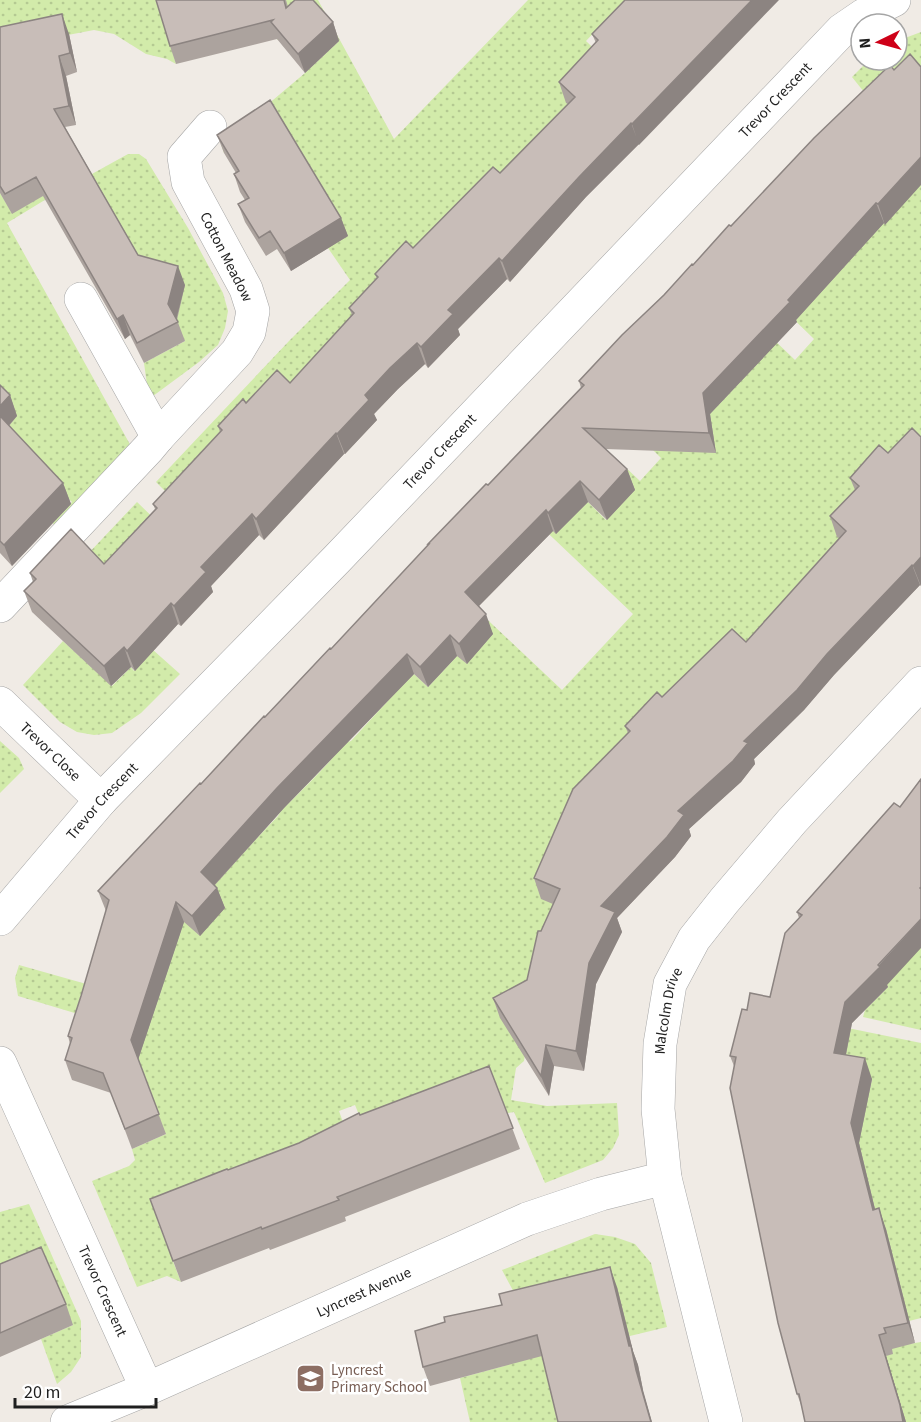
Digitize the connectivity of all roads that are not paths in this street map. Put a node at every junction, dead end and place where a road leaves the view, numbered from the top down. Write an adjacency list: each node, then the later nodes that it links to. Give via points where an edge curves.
1 (894, 0): 8 (street, Trevor Crescent, via 842,30)
2 (210, 126): 4 (street, Cotton Meadow, via 184,157 188,182 246,289 253,311 249,332 237,352)
3 (81, 299): 4 (street)
4 (158, 437): 5 (street, Cotton Meadow)
5 (0, 606)
6 (921, 683): 11 (street, Malcolm Drive, via 724,901 694,939 670,984 659,1055 658,1109)
7 (0, 703): 8 (street, Trevor Close)
8 (101, 800): 9 (street, Trevor Crescent)
9 (0, 919)
10 (0, 1063): 12 (street, Trevor Crescent)
11 (665, 1178): 12 (street, Lyncrest Avenue, via 527,1219); 14 (street, Malcolm Drive)
12 (147, 1389): 13 (street, Lyncrest Avenue)
13 (67, 1422)
14 (726, 1422)

